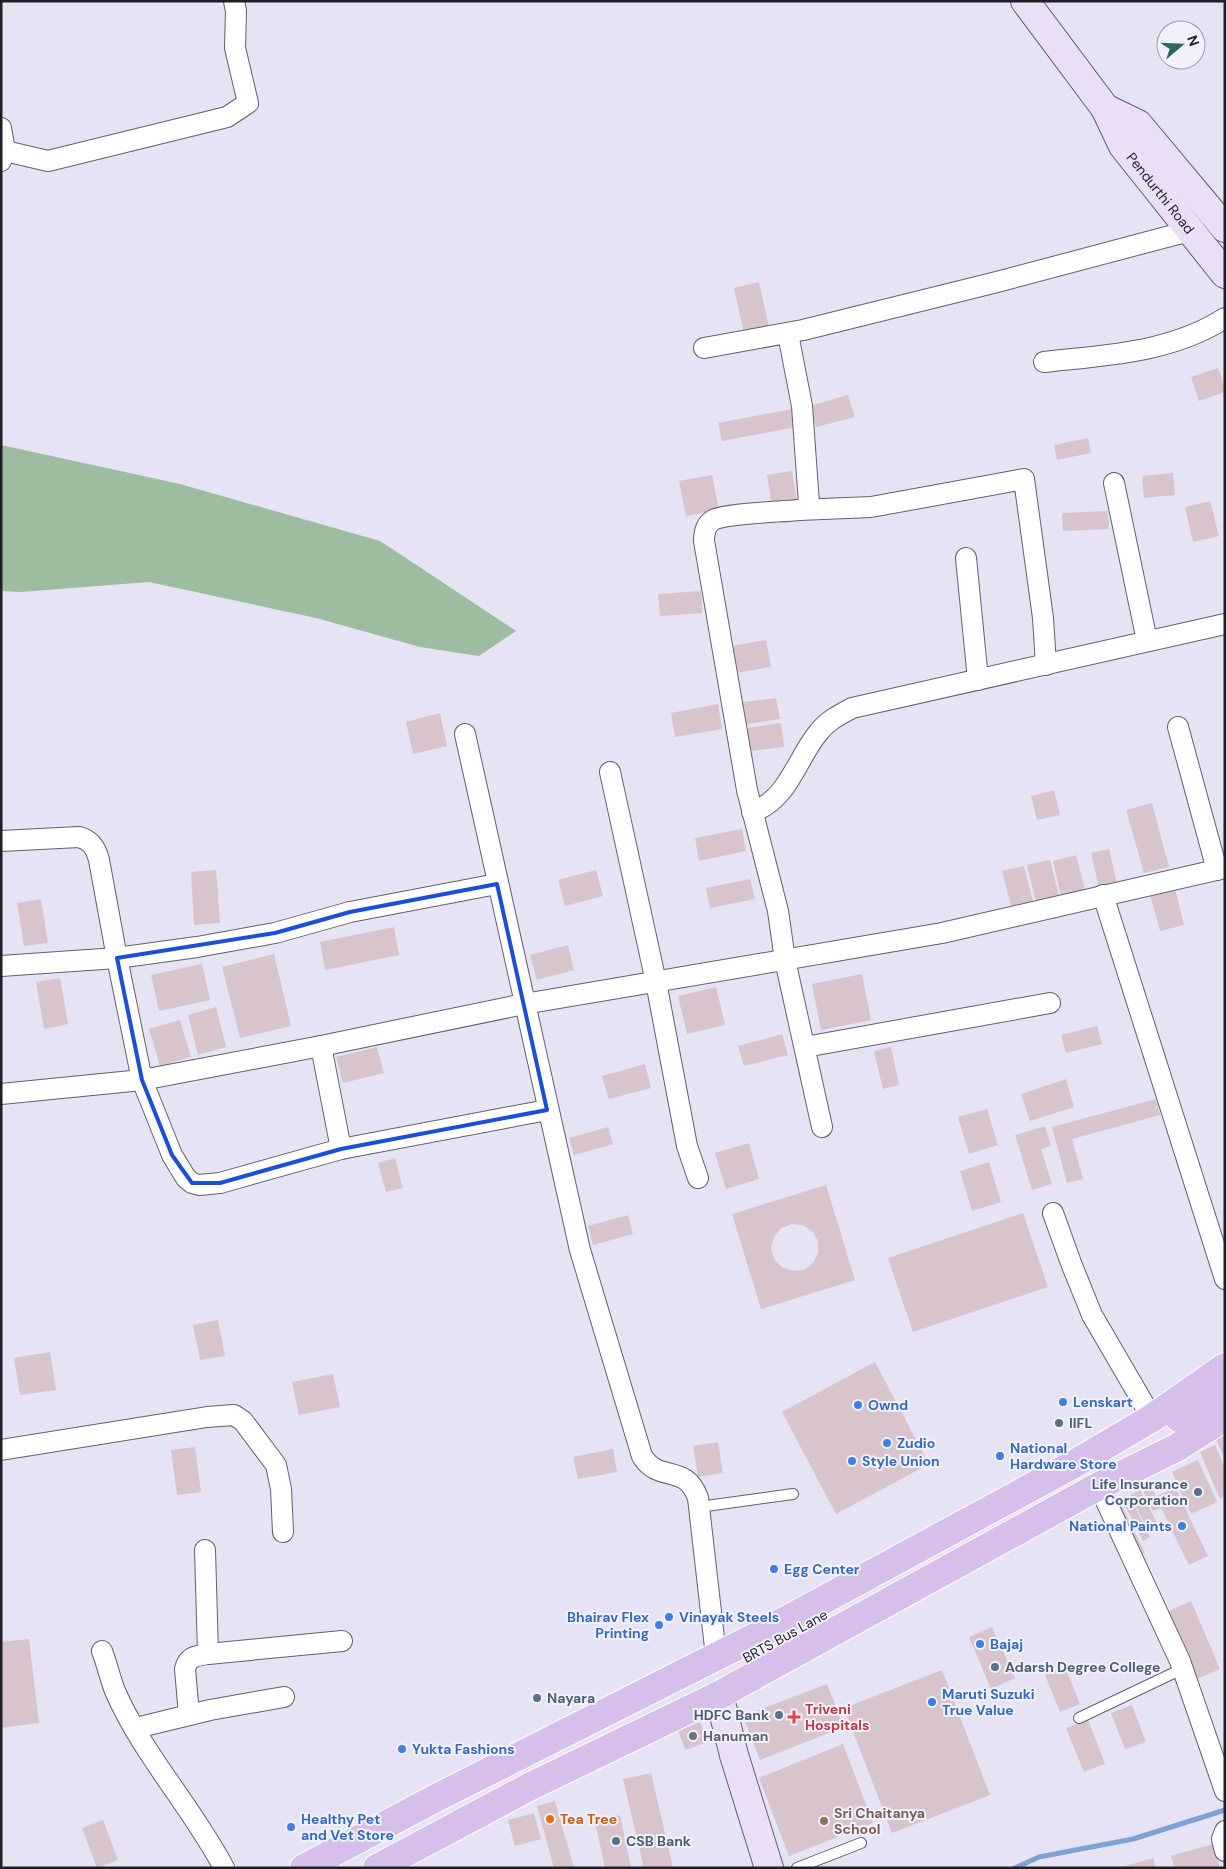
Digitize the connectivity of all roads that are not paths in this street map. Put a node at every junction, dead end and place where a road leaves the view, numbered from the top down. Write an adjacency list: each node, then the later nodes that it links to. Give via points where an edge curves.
1 (234, 1): 5 (street, via 235,48 248,103 228,118 48,161)
2 (1025, 1): 3 (main road, Pendurthi Road)
3 (1105, 108): 6 (main road, Pendurthi Road, via 1138,124); 7 (main road, Pendurthi Road, via 1123,146)
4 (1, 128): 5 (street)
5 (3, 156)
6 (1225, 228)
7 (1189, 231): 8 (main road, Pendurthi Road); 10 (street)
8 (1225, 274)
9 (1225, 318): 12 (street, via 1182,340 1154,348)
10 (788, 334): 11 (street); 14 (street, via 802,406 810,500 807,507)
11 (704, 348)
12 (1044, 362)
13 (1114, 483): 17 (street)
14 (799, 510): 18 (street, via 871,507 1024,479 1043,618); 23 (street, via 720,518 712,521 704,531)
15 (966, 558): 19 (street)
16 (1225, 624): 17 (street)
17 (1146, 641): 18 (street)
18 (1046, 665): 19 (street)
19 (978, 680): 23 (street, via 852,708 832,719 818,733 776,797)
20 (1178, 727): 25 (street)
21 (465, 734): 26 (street)
22 (610, 772): 31 (street)
23 (752, 812): 29 (street, via 778,911)
24 (1, 841): 28 (street, via 71,837 90,842 100,860)
25 (1221, 869): 27 (street)
26 (497, 884): 28 (street, via 350,912 275,933); 32 (street)
27 (1103, 896): 29 (street, via 942,933); 43 (street)
28 (117, 958): 30 (street); 36 (street)
29 (785, 960): 31 (street); 35 (street)
30 (1, 966)
31 (656, 982): 32 (street); 41 (street, via 687,1146)
32 (524, 1004): 34 (street); 38 (street)
33 (1050, 1004): 35 (street)
34 (322, 1046): 36 (street); 40 (street)
35 (804, 1047): 39 (street)
36 (142, 1080): 37 (street); 40 (street, via 172,1155 192,1183 220,1183)
37 (1, 1094)
38 (548, 1110): 40 (street); 51 (street, via 580,1250 642,1456 651,1468 677,1474 690,1483)
39 (822, 1127)
40 (341, 1149)
41 (698, 1178)
42 (1053, 1213): 47 (street, via 1092,1315)
43 (1225, 1280)
44 (1225, 1367): 47 (main road)
45 (1225, 1393): 58 (main road, BRTS Bus Lane)
46 (1225, 1416): 49 (main road, via 1176,1448)
47 (1152, 1418): 58 (main road, via 1074,1464 755,1636)
48 (1, 1450): 52 (street, via 234,1415 243,1421 276,1465 282,1489)
49 (1099, 1486): 57 (street); 58 (main road)
50 (793, 1494): 51 (lane)
51 (699, 1507): 58 (street)
52 (283, 1532)
53 (205, 1550): 56 (street)
54 (342, 1641): 56 (street)
55 (102, 1651): 62 (street, via 115,1691)
56 (208, 1654): 60 (street, via 195,1656 187,1662)
57 (1182, 1669): 61 (lane); 63 (street)
58 (718, 1675): 68 (main road, via 653,1690); 69 (main road, BRTS Bus Lane, via 495,1786); 70 (main road, via 531,1786); 71 (main road, via 734,1755)
59 (284, 1697): 60 (street)
60 (189, 1716): 62 (street)
61 (1079, 1718)
62 (136, 1728): 67 (street)
63 (1225, 1791)
64 (1225, 1831): 66 (street, via 1222,1839)
65 (861, 1843): 72 (lane)
66 (1225, 1850)
67 (224, 1868)
68 (304, 1868)
69 (340, 1868)
70 (377, 1868)
71 (769, 1868)
72 (797, 1868)

